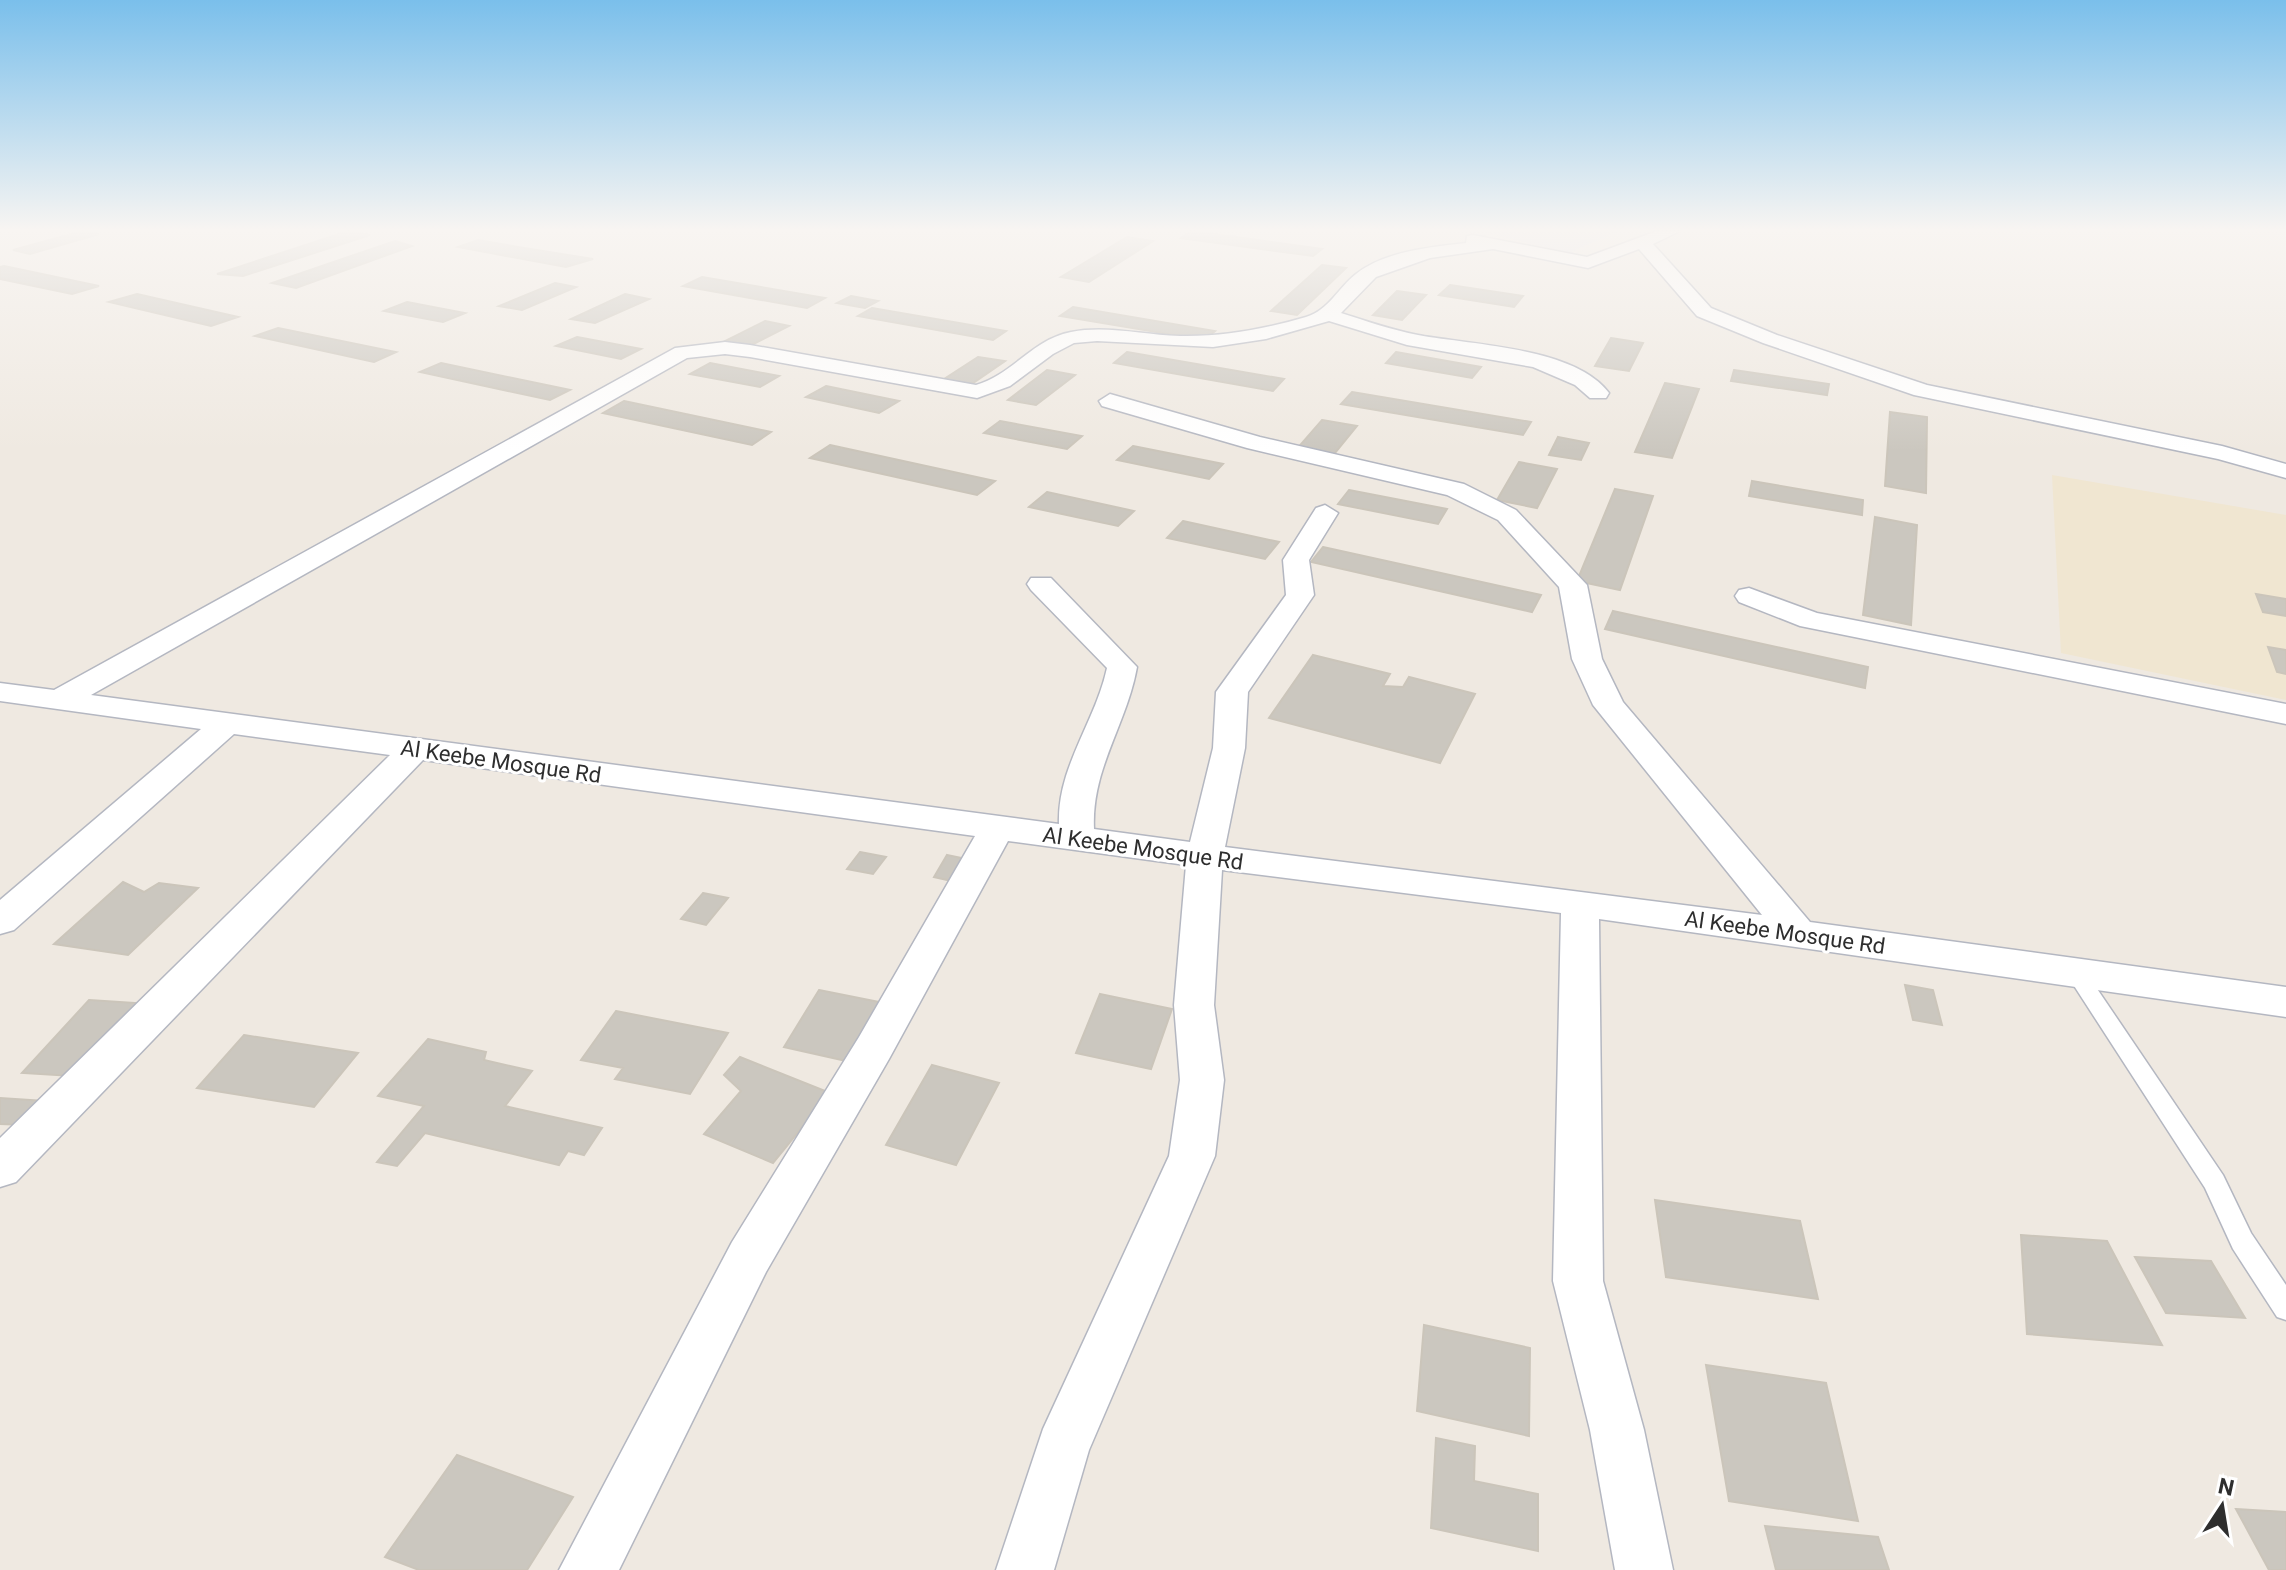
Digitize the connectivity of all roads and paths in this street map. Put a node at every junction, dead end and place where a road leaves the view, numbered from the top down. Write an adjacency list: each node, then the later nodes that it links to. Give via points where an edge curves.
1 (1338, 304): 3 (street)
2 (1697, 304): 6 (street, via 1704,312 1770,339 1922,390)
3 (1329, 315): 4 (street, via 1420,342 1557,369); 11 (street, via 1202,342 1069,339 1050,347 1004,383 977,392 750,351 682,352)
4 (1598, 393)
5 (1110, 401): 20 (street, via 1255,443 1455,489 1507,515 1573,585 1587,659 1609,705)
6 (2286, 471)
7 (1325, 513): 17 (street, via 1296,560 1300,595 1232,692 1229,748)
8 (1041, 584): 16 (street, via 1122,667 1119,693 1077,791)
9 (1749, 596): 12 (street, via 1810,620)
10 (0, 692): 11 (street, Al Keebe Mosque Rd)
11 (57, 701): 13 (street, Al Keebe Mosque Rd)
12 (2286, 714)
13 (227, 723): 14 (street, Al Keebe Mosque Rd); 19 (street)
14 (415, 749): 15 (street, Al Keebe Mosque Rd); 23 (street)
15 (997, 828): 16 (street, Al Keebe Mosque Rd); 25 (street, via 749,1257)
16 (1077, 839): 17 (street, Al Keebe Mosque Rd)
17 (1205, 856): 18 (street, Al Keebe Mosque Rd); 26 (street, via 1194,1005 1202,1080 1192,1156 1062,1448)
18 (1580, 905): 20 (street, Al Keebe Mosque Rd); 27 (street, via 1578,1281 1617,1430)
19 (0, 921)
20 (1798, 933): 21 (street, Al Keebe Mosque Rd)
21 (2076, 973): 22 (street, Al Keebe Mosque Rd); 24 (lane, via 2214,1182 2242,1241)
22 (2286, 1002)
23 (0, 1168)
24 (2286, 1308)
25 (588, 1570)
26 (1025, 1570)
27 (1644, 1570)

